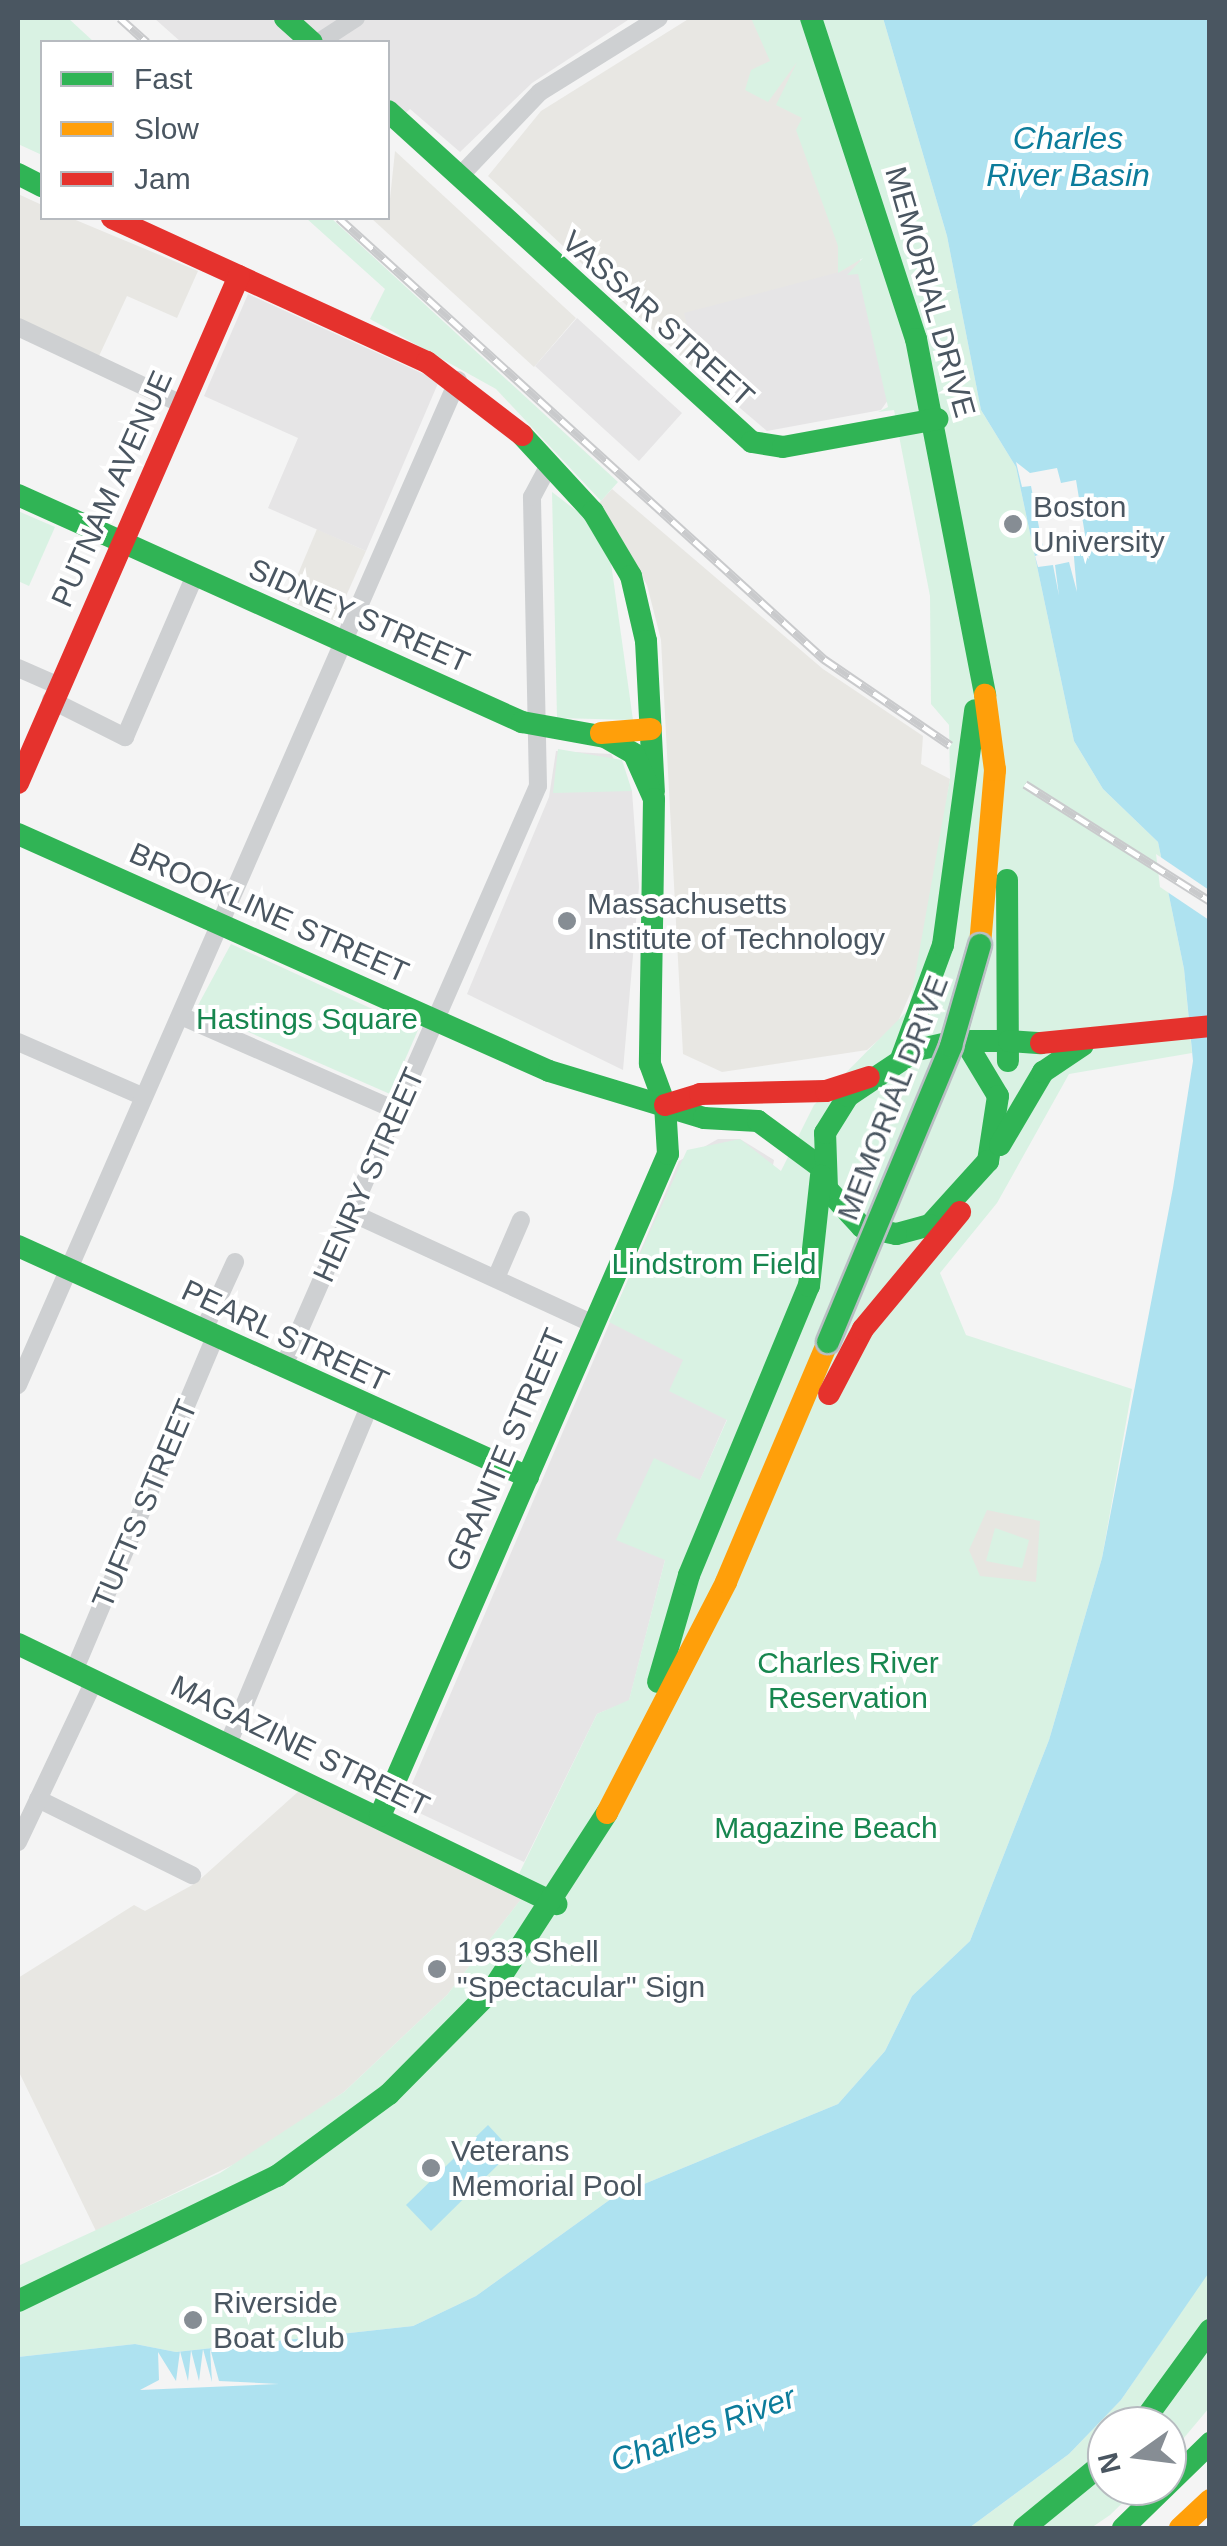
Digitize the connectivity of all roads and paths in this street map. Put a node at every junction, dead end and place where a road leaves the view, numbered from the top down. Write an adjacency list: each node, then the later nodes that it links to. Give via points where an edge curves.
1 (285, 18): 5 (main road)
2 (356, 18): 6 (street)
3 (659, 18): 8 (street, via 540,92)
4 (811, 18): 14 (main road, MEMORIAL DRIVE)
5 (313, 40)
6 (319, 40)
7 (390, 114): 8 (main road, VASSAR STREET)
8 (459, 176): 14 (main road, VASSAR STREET, via 752,442 784,447)
9 (116, 220): 10 (main road, GRANITE STREET)
10 (240, 276): 12 (main road, GRANITE STREET); 13 (main road, PUTNAM AVENUE)
11 (18, 327): 13 (street)
12 (458, 380): 15 (main road, GRANITE STREET); 19 (street)
13 (182, 404): 17 (main road, PUTNAM AVENUE)
14 (936, 418): 22 (main road, MEMORIAL DRIVE, via 979,647)
15 (549, 465): 23 (main road, GRANITE STREET, via 626,565 645,628); 24 (street, HENRY STREET, via 532,496)
16 (18, 495): 17 (main road, SIDNEY STREET)
17 (121, 542): 18 (main road, SIDNEY STREET); 21 (main road, PUTNAM AVENUE)
18 (195, 575): 19 (main road, SIDNEY STREET); 21 (street, via 124,737)
19 (343, 642): 24 (main road, SIDNEY STREET); 29 (street)
20 (18, 668): 21 (street)
21 (54, 693): 26 (main road, PUTNAM AVENUE)
22 (983, 710): 34 (main road, via 1008,759); 37 (main road, via 943,945); 60 (main road, MEMORIAL DRIVE, via 972,944 821,1338)
23 (651, 729): 25 (main road); 27 (main road, GRANITE STREET)
24 (543, 730): 25 (main road, SIDNEY STREET); 31 (street, HENRY STREET, via 532,804)
25 (589, 734): 27 (main road, SIDNEY STREET, via 634,754)
26 (18, 783)
27 (654, 799): 40 (main road, GRANITE STREET, via 650,1069)
28 (18, 834): 29 (main road, BROOKLINE STREET)
29 (217, 924): 30 (street); 31 (main road, BROOKLINE STREET)
30 (181, 1016): 39 (street); 41 (street)
31 (437, 1021): 40 (main road, BROOKLINE STREET, via 549,1071); 41 (street, HENRY STREET)
32 (1210, 1026): 36 (main road)
33 (966, 1041): 34 (main road); 37 (main road); 42 (main road, via 994,1083)
34 (1010, 1041): 36 (main road); 42 (main road)
35 (18, 1042): 39 (street)
36 (1083, 1044): 43 (main road, via 1043,1072)
37 (901, 1059): 38 (main road)
38 (875, 1076): 40 (main road, via 826,1091 700,1094); 44 (main road, via 832,1116)
39 (144, 1098): 50 (street)
40 (665, 1106): 44 (main road, BROOKLINE STREET, via 758,1121); 52 (main road, GRANITE STREET, via 668,1154)
41 (397, 1111): 46 (street, HENRY STREET)
42 (998, 1130): 43 (main road)
43 (988, 1161): 45 (main road)
44 (822, 1168): 45 (main road, via 843,1212 886,1233 930,1225); 60 (main road, via 813,1274 678,1605)
45 (972, 1184): 60 (main road, via 949,1230 849,1352 726,1628)
46 (352, 1214): 51 (street); 54 (street, HENRY STREET)
47 (521, 1220): 51 (street)
48 (18, 1246): 50 (main road, PEARL STREET)
49 (235, 1262): 53 (street, TUFTS STREET)
50 (68, 1268): 53 (main road, PEARL STREET); 55 (street)
51 (496, 1278): 52 (street)
52 (592, 1324): 57 (main road, GRANITE STREET)
53 (209, 1335): 54 (main road, PEARL STREET); 59 (street, TUFTS STREET)
54 (284, 1368): 56 (main road, PEARL STREET)
55 (18, 1386)
56 (368, 1407): 57 (main road, PEARL STREET); 61 (street)
57 (528, 1476): 63 (main road, GRANITE STREET)
58 (18, 1644): 59 (main road, MAGAZINE STREET)
59 (84, 1676): 61 (main road, MAGAZINE STREET); 62 (street, TUFTS STREET)
60 (646, 1736): 66 (main road, MEMORIAL DRIVE)
61 (228, 1744): 63 (main road, MAGAZINE STREET)
62 (38, 1799): 64 (street, TUFTS STREET); 65 (street)
63 (380, 1816): 66 (main road, MAGAZINE STREET)
64 (18, 1842)
65 (192, 1875)
66 (556, 1904): 67 (main road, MEMORIAL DRIVE, via 459,2028 339,2134 242,2196)
67 (18, 2301)
68 (1210, 2330): 70 (main road)
69 (1210, 2368): 71 (main road)
70 (1155, 2406)
71 (1181, 2406)
72 (1210, 2443): 78 (main road)
73 (1087, 2476): 76 (main road)
74 (1210, 2500): 79 (main road)
75 (1087, 2504): 77 (main road)
76 (1024, 2528)
77 (1058, 2528)
78 (1123, 2528)
79 (1180, 2528)

